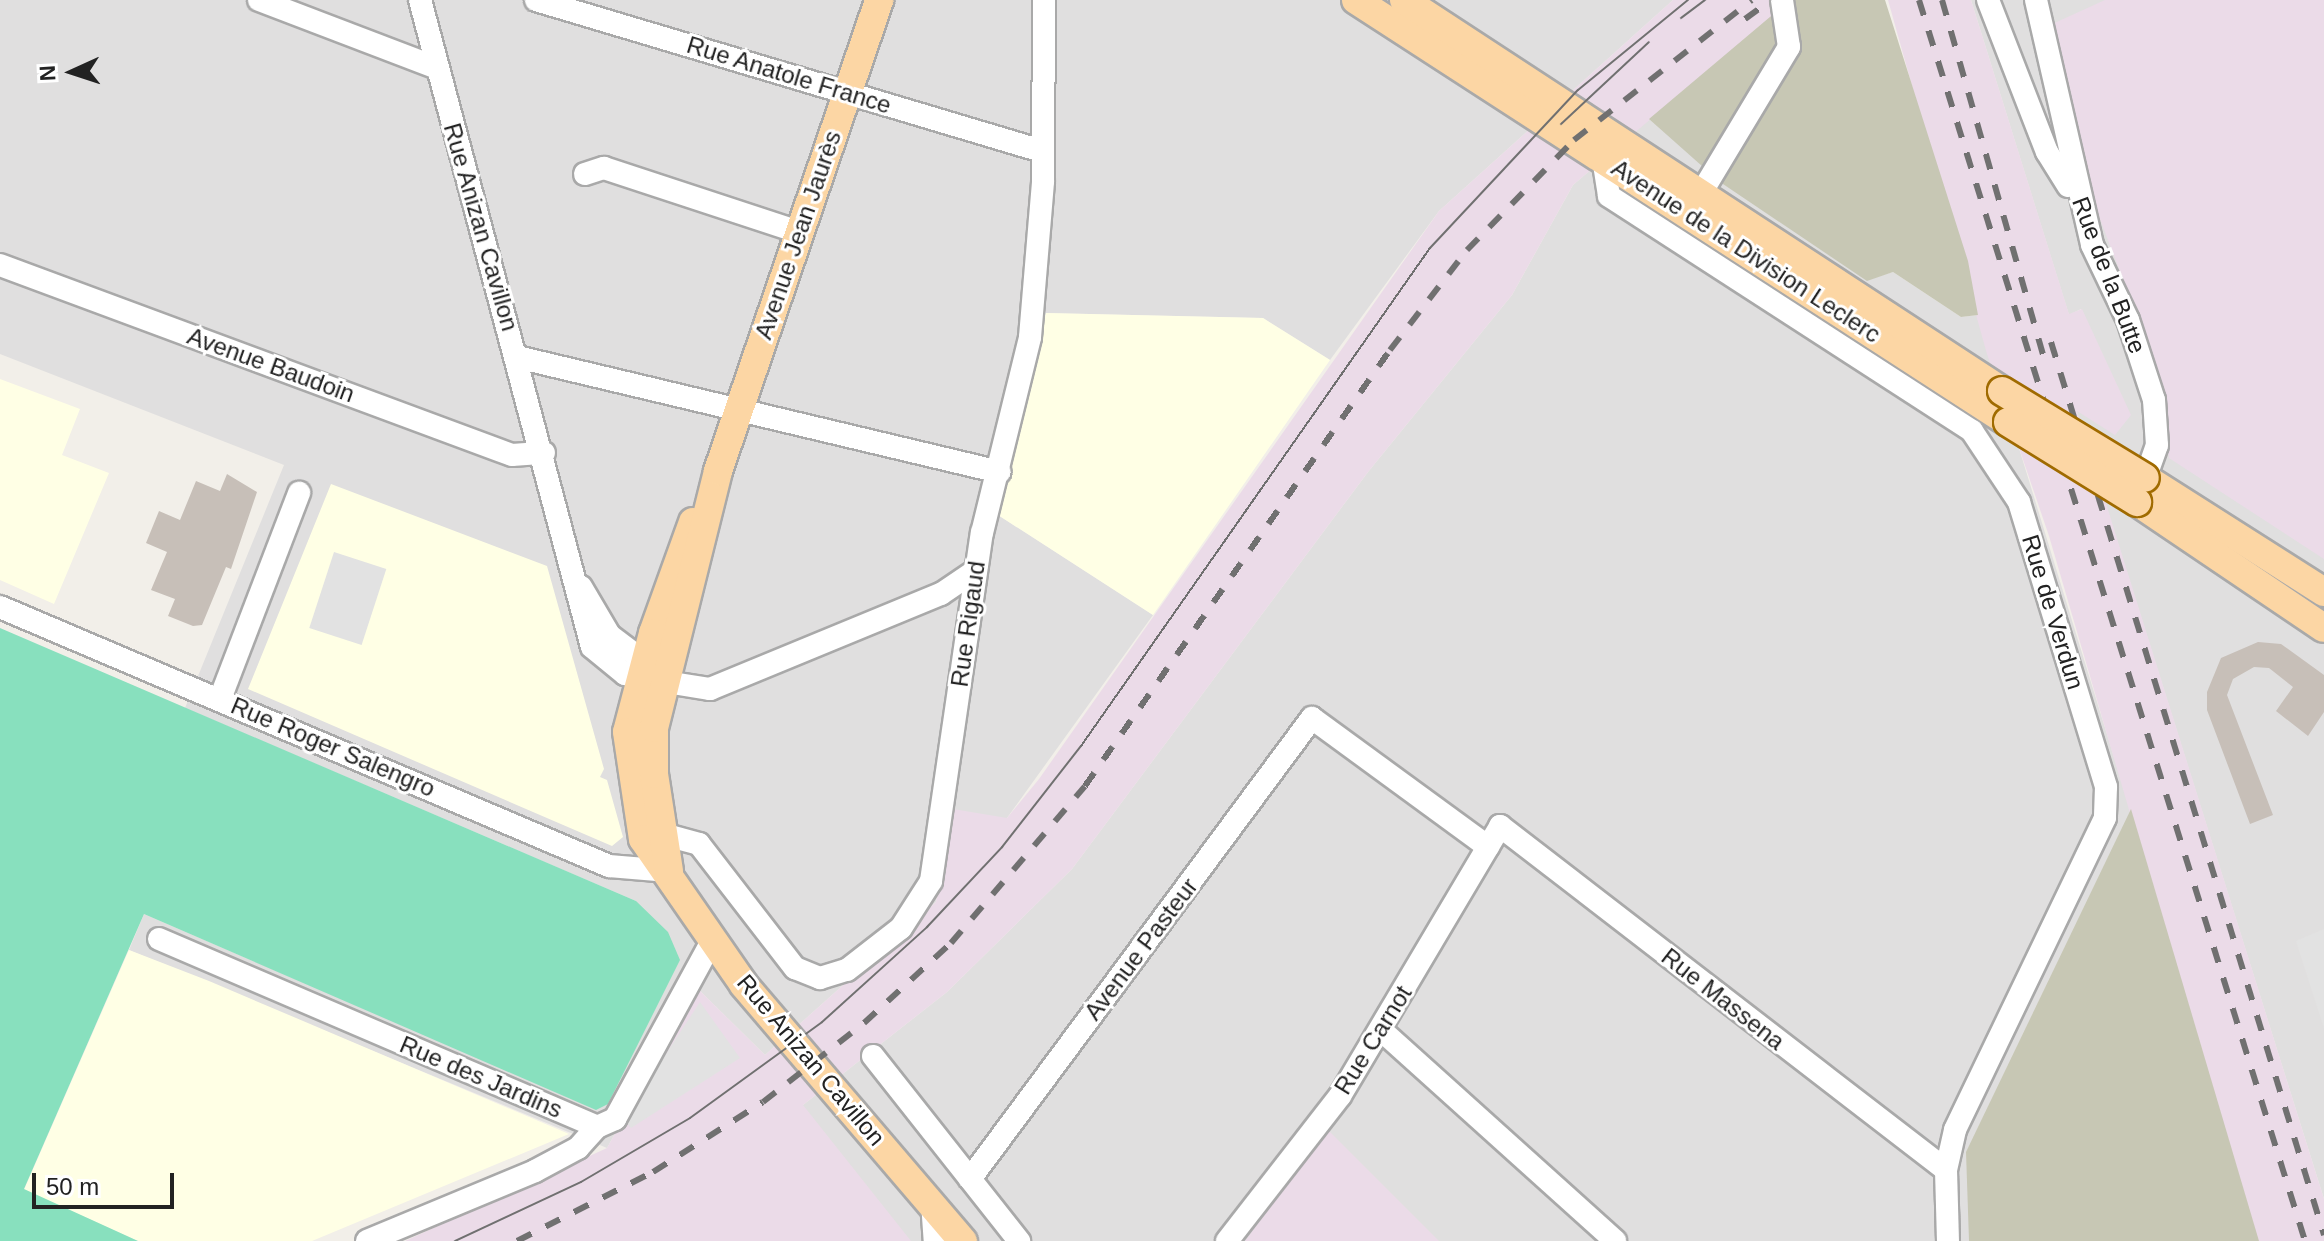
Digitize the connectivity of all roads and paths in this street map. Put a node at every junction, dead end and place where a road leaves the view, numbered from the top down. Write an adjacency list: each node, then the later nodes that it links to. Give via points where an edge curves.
1 (259, 0): 11 (street)
2 (420, 0): 11 (street, Rue Anizan Cavillon)
3 (536, 0): 12 (street, Rue Anatole France)
4 (879, 0): 12 (main road, Avenue Jean Jaurès)
5 (1044, 0): 13 (street, Rue Rigaud)
6 (1356, 0): 14 (main road, Avenue de la Division Leclerc)
7 (1404, 0): 16 (main road, Avenue de la Division Leclerc)
8 (1782, 0): 16 (street, via 1789,47)
9 (1988, 0): 17 (street, via 2047,152)
10 (2036, 0): 17 (street, Rue de la Butte)
11 (437, 68): 20 (street, Rue Anizan Cavillon)
12 (846, 91): 13 (street, Rue Anatole France); 18 (main road, Avenue Jean Jaurès)
13 (1042, 151): 23 (street, Rue Rigaud, via 1030,337)
14 (1603, 158): 24 (main road, Avenue de la Division Leclerc, bridge, via 2008,422); 41 (street, Rue de Verdun, via 1609,196 1972,431 1997,460 2019,502 2106,787 2105,818 1985,1061 1955,1130)
15 (585, 174): 18 (street, via 604,168)
16 (1700, 195): 24 (main road, Avenue de la Division Leclerc, bridge, via 2002,391)
17 (2082, 210): 24 (street, Rue de la Butte, via 2154,400 2157,445)
18 (799, 232): 21 (main road, Avenue Jean Jaurès)
19 (0, 265): 22 (street, Avenue Baudoin, via 512,455)
20 (517, 357): 21 (street); 22 (street, Rue Anizan Cavillon)
21 (737, 412): 23 (street); 30 (main road, Avenue Jean Jaurès)
22 (544, 453): 30 (street, Rue Anizan Cavillon, via 592,647 625,674)
23 (999, 472): 26 (street, Rue Rigaud)
24 (2141, 490): 27 (main road); 29 (main road)
25 (299, 493): 31 (street)
26 (975, 571): 30 (street, Rue Anizan Cavillon, via 941,594 710,689); 33 (street, Rue Rigaud, via 931,881 901,928 847,970 807,975 699,844)
27 (2324, 592)
28 (0, 607): 31 (street, Rue Roger Salengro)
29 (2324, 628)
30 (653, 677): 33 (main road, Rue Anizan Cavillon, via 654,774); 35 (main road, Rue Anizan Cavillon, via 627,732 643,839)
31 (220, 699): 35 (street, Rue Roger Salengro, via 609,866)
32 (1500, 826): 34 (street, Rue Carnot); 41 (street, Rue Massena)
33 (666, 835): 35 (main road, Rue Anizan Cavillon)
34 (1488, 847): 38 (street, Rue Carnot); 42 (street, Avenue Pasteur, via 1312,718)
35 (669, 871): 37 (main road, Rue Anizan Cavillon)
36 (159, 939): 40 (street, Rue des Jardins)
37 (712, 941): 40 (street, via 615,1119); 43 (main road, Rue Anizan Cavillon)
38 (1381, 1030): 48 (street, Rue Carnot, via 1340,1096); 49 (street)
39 (873, 1056): 42 (street)
40 (597, 1127): 44 (street, via 578,1148 535,1171)
41 (1946, 1170): 50 (street, Rue de Verdun)
42 (970, 1179): 47 (street)
43 (932, 1202): 45 (street); 46 (main road, Rue Anizan Cavillon)
44 (367, 1241)
45 (935, 1241)
46 (963, 1241)
47 (1019, 1241)
48 (1227, 1241)
49 (1615, 1241)
50 (1948, 1241)

